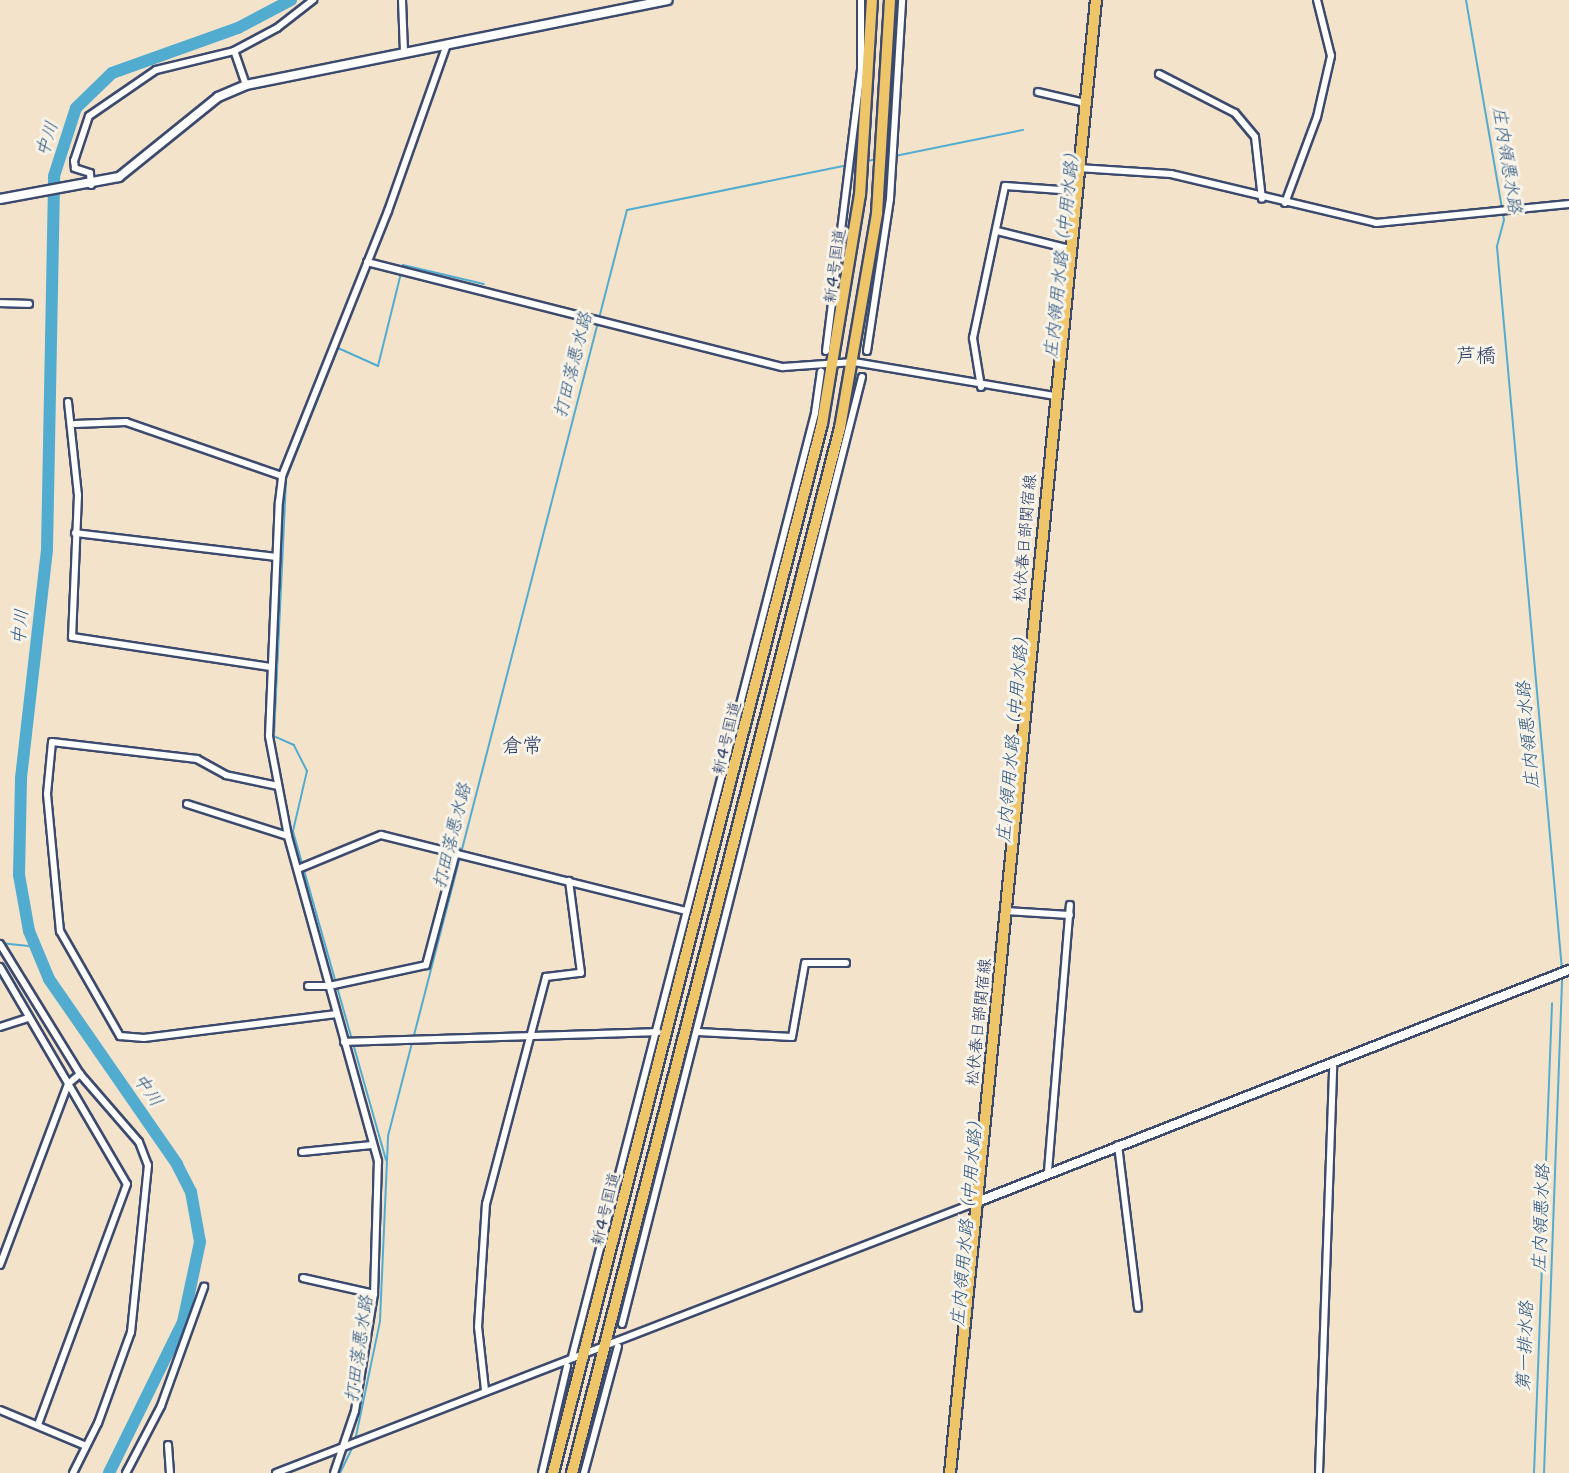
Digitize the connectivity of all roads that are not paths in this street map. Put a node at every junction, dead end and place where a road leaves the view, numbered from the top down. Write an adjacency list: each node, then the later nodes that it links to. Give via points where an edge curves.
1 (313, 0): 11 (street, via 277,28)
2 (402, 0): 12 (street)
3 (668, 0): 10 (street)
4 (861, 0): 14 (street)
5 (872, 0): 14 (main road, 新4号国道)
6 (890, 0): 13 (main road, 新4号国道)
7 (902, 0): 13 (street)
8 (1096, 0): 18 (main road, 松伏春日部関宿線)
9 (1317, 0): 24 (street, via 1331,56 1317,117)
10 (447, 44): 12 (street); 28 (street)
11 (234, 51): 16 (street); 20 (street, via 156,70 89,116 74,161 75,168 90,173)
12 (404, 52): 16 (street)
13 (893, 59): 30 (main road, 新4号国道)
14 (866, 60): 29 (main road, 新4号国道)
15 (1159, 74): 23 (street, via 1235,113 1255,137)
16 (246, 85): 20 (street, via 218,97 119,177)
17 (1038, 92): 18 (street)
18 (1084, 103): 19 (main road, 松伏春日部関宿線)
19 (1077, 168): 21 (main road, 松伏春日部関宿線); 23 (street, via 1172,174)
20 (90, 186): 22 (street)
21 (1075, 191): 26 (street, via 1005,186); 27 (main road, 松伏春日部関宿線)
22 (0, 199)
23 (1262, 199): 24 (street)
24 (1285, 203): 25 (street, via 1407,224)
25 (1569, 204)
26 (997, 231): 27 (street); 39 (street, via 973,338)
27 (1070, 249): 40 (main road, 松伏春日部関宿線)
28 (367, 262): 35 (street, via 783,367); 45 (street)
29 (842, 295): 33 (street); 35 (main road, 新4号国道)
30 (870, 295): 34 (street); 36 (main road, 新4号国道)
31 (0, 303): 32 (street)
32 (29, 304)
33 (826, 351)
34 (867, 351)
35 (835, 361): 36 (street); 42 (main road, 新4号国道)
36 (854, 362): 39 (street); 44 (main road, 新4号国道)
37 (821, 371): 42 (street)
38 (862, 377): 44 (street)
39 (981, 387): 40 (street)
40 (1054, 396): 57 (main road, 松伏春日部関宿線)
41 (68, 402): 46 (street, via 78,495)
42 (817, 423): 56 (street); 69 (main road, 新4号国道)
43 (75, 424): 45 (street, via 126,422)
44 (844, 428): 68 (street); 82 (main road, 新4号国道)
45 (282, 476): 47 (street)
46 (75, 532): 47 (street); 48 (street, via 72,637)
47 (276, 557): 48 (street)
48 (271, 667): 49 (street, via 269,736)
49 (278, 786): 51 (street); 65 (street, via 226,775 197,759 52,742 47,794 60,931 120,1036 144,1038)
50 (187, 804): 51 (street)
51 (288, 836): 53 (street)
52 (456, 852): 53 (street, via 381,835); 54 (street); 64 (street, via 426,965)
53 (298, 869): 64 (street)
54 (569, 881): 56 (street); 70 (street, via 580,973 546,977)
55 (1070, 905): 58 (street)
56 (686, 911): 69 (street)
57 (1005, 911): 58 (street); 79 (main road, 松伏春日部関宿線)
58 (1070, 915): 78 (street)
59 (0, 944): 73 (street)
60 (846, 963): 68 (street, via 805,963 792,1037)
61 (0, 967): 66 (street)
62 (1569, 970): 72 (street)
63 (308, 986): 64 (street)
64 (329, 986): 65 (street)
65 (337, 1014): 71 (street)
66 (27, 1018): 67 (street); 74 (street)
67 (0, 1027)
68 (698, 1032): 82 (street)
69 (660, 1033): 70 (street); 89 (main road, 新4号国道); 90 (street)
70 (530, 1036): 71 (street); 92 (street, via 483,1221 478,1351)
71 (344, 1042): 75 (street)
72 (1333, 1062): 76 (street); 110 (street)
73 (80, 1074): 74 (street); 98 (street, via 139,1142 148,1165 131,1332)
74 (68, 1084): 80 (street); 96 (street, via 127,1184)
75 (372, 1144): 77 (street); 84 (street, via 378,1161)
76 (1118, 1144): 78 (street); 85 (street)
77 (302, 1152)
78 (1047, 1171): 79 (street)
79 (977, 1202): 87 (street); 109 (main road, 松伏春日部関宿線)
80 (0, 1265)
81 (303, 1278): 84 (street)
82 (627, 1279): 86 (street); 87 (main road, 新4号国道)
83 (204, 1287): 101 (street, via 161,1406)
84 (374, 1294): 99 (street)
85 (1138, 1308)
86 (622, 1324)
87 (605, 1345): 89 (street); 93 (main road, 新4号国道)
88 (618, 1346): 93 (street)
89 (584, 1353): 90 (street); 95 (main road, 新4号国道)
90 (572, 1357): 92 (street)
91 (567, 1366): 95 (street)
92 (484, 1390): 99 (street)
93 (597, 1398): 107 (main road, 新4号国道); 108 (street)
94 (0, 1410): 96 (street)
95 (564, 1411): 105 (street); 106 (main road, 新4号国道)
96 (38, 1425): 98 (street)
97 (168, 1445): 102 (street)
98 (86, 1446): 100 (street)
99 (345, 1450): 103 (street); 104 (street)
100 (73, 1473)
101 (126, 1473)
102 (170, 1473)
103 (276, 1473)
104 (334, 1473)
105 (542, 1473)
106 (553, 1473)
107 (572, 1473)
108 (584, 1473)
109 (950, 1473)
110 (1319, 1473)

